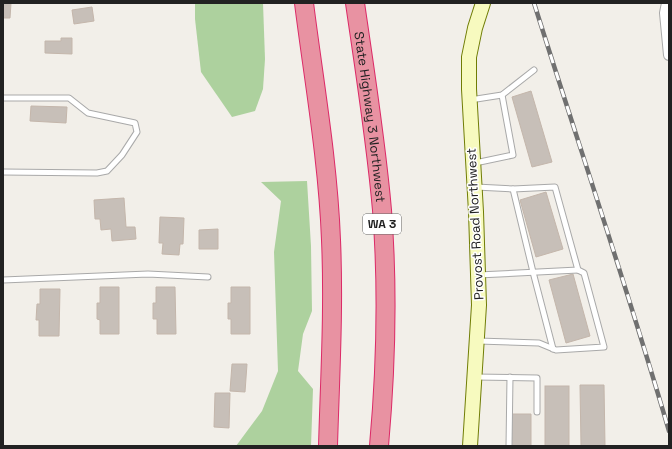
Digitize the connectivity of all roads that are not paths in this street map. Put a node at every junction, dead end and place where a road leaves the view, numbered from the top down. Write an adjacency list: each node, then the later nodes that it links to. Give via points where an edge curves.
1 (304, 3): 24 (highway, via 323,147 331,240 332,340)
2 (356, 3): 25 (highway, State Highway 3 Northwest / WA 3, via 382,210 385,281)
3 (483, 3): 9 (street, Provost Road Northwest, via 470,57)
4 (667, 3): 5 (street, via 665,13)
5 (669, 55)
6 (534, 70): 7 (lane)
7 (502, 95): 9 (lane); 10 (lane, via 513,155)
8 (3, 98): 11 (lane, via 69,98 88,113 135,123 137,132 122,155 107,170 97,173)
9 (469, 100): 10 (street, Provost Road Northwest)
10 (473, 163): 12 (street, Provost Road Northwest)
11 (3, 172)
12 (475, 187): 13 (lane); 16 (street, Provost Road Northwest)
13 (513, 189): 14 (lane, via 555,187); 15 (lane)
14 (578, 270): 15 (lane); 20 (lane, via 584,273 604,347)
15 (533, 272): 16 (lane); 20 (lane)
16 (478, 275): 19 (street, Provost Road Northwest)
17 (208, 277): 18 (lane, via 148,274)
18 (3, 280)
19 (477, 341): 20 (lane, via 539,343); 21 (street, Provost Road Northwest)
20 (553, 349)
21 (474, 377): 22 (lane); 26 (street, Provost Road Northwest)
22 (510, 377): 23 (lane, via 537,378); 27 (lane)
23 (537, 412)
24 (328, 446)
25 (379, 446)
26 (470, 446)
27 (509, 446)

